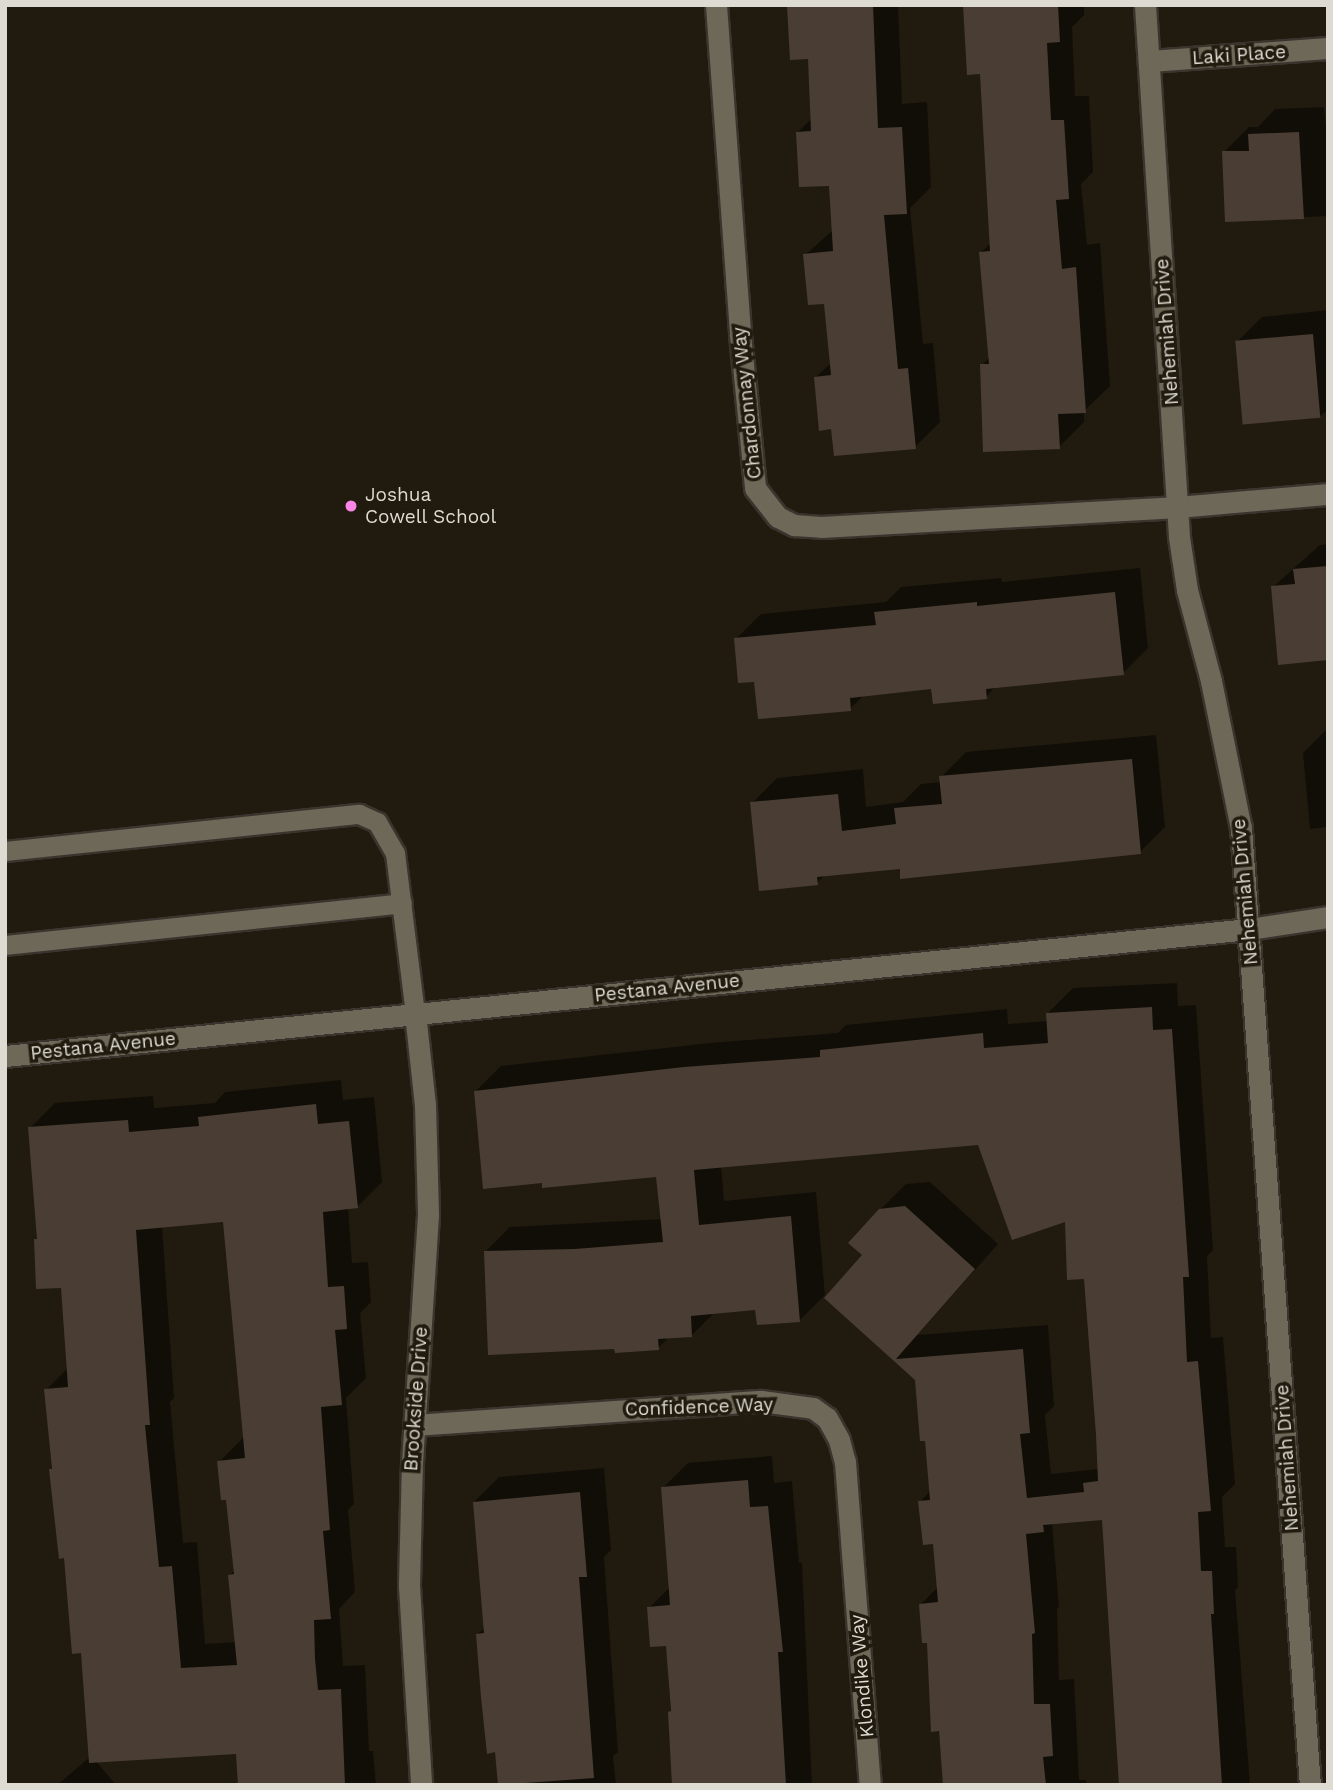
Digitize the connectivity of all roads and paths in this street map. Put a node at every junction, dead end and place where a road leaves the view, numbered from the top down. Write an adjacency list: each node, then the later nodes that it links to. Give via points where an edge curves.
1 (716, 5): 6 (street, Chardonnay Way, via 755,488 778,517 794,525 821,527)
2 (1146, 5): 4 (street, Nehemiah Drive)
3 (1328, 48): 4 (street, Laki Place)
4 (1150, 61): 6 (street, Nehemiah Drive)
5 (1328, 494): 6 (street, Chardonnay Way)
6 (1178, 507): 10 (street, Nehemiah Drive, via 1187,590 1241,828)
7 (5, 851): 8 (lane, via 359,814 377,822 387,836 395,853)
8 (402, 903): 11 (lane); 12 (lane)
9 (1328, 917): 10 (street, Pestana Avenue)
10 (1249, 929): 12 (street, Pestana Avenue); 18 (street, Nehemiah Drive)
11 (5, 945)
12 (415, 1013): 13 (street, Pestana Avenue); 14 (street, Brookside Drive, via 425,1105 428,1215)
13 (5, 1056)
14 (414, 1424): 15 (street, Confidence Way, via 761,1401 813,1408 827,1418 845,1462); 16 (street, Brookside Drive, via 410,1586)
15 (853, 1567): 17 (street, Klondike Way)
16 (421, 1785)
17 (870, 1785)
18 (1310, 1785)

